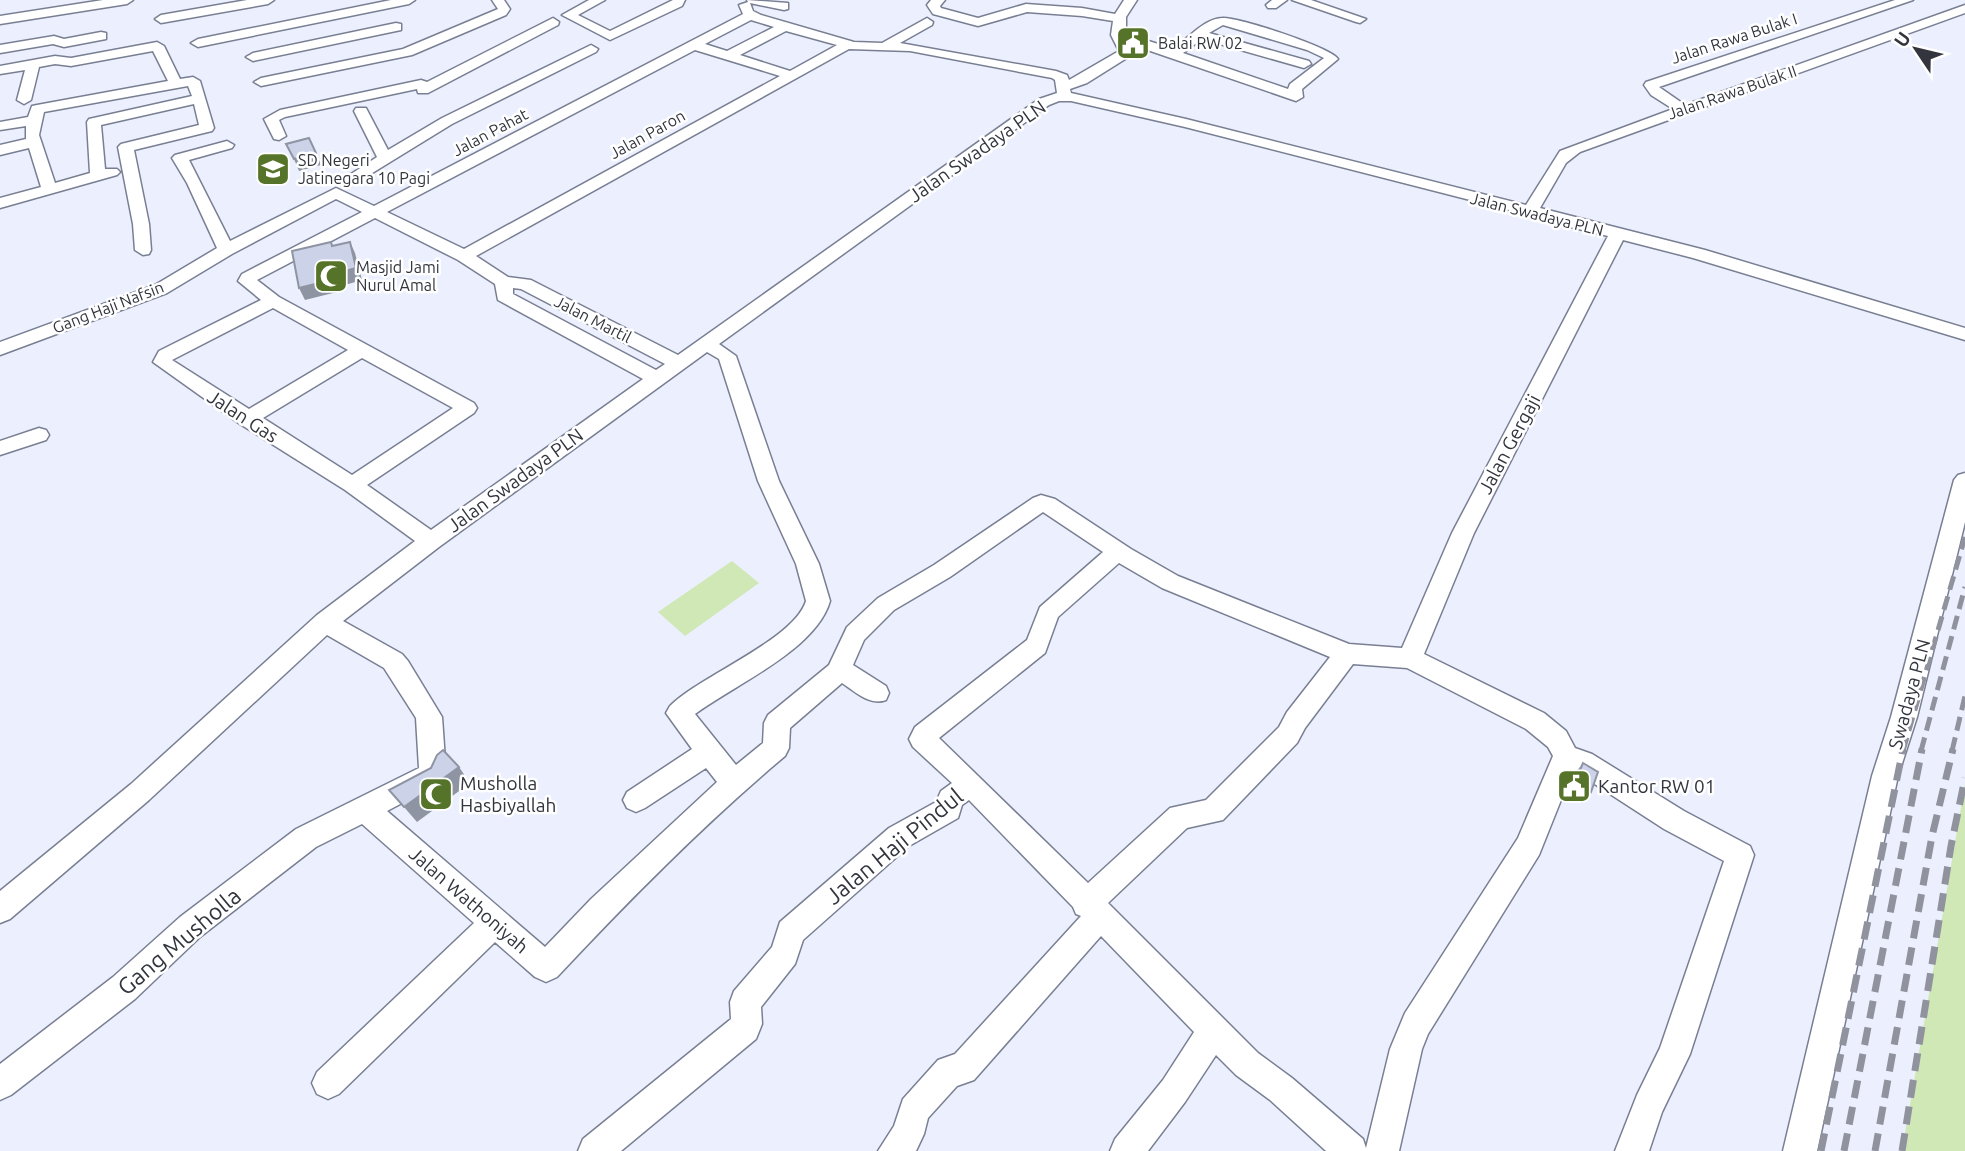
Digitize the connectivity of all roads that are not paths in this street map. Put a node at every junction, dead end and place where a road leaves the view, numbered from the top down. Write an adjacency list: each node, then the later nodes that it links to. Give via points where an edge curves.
1 (19, 0): 20 (street)
2 (127, 0): 20 (street)
3 (268, 0): 17 (street)
4 (409, 0): 12 (street)
5 (498, 0): 39 (street, via 504,9)
6 (680, 0): 11 (street, via 610,36 568,16)
7 (939, 0): 15 (street, via 933,5 937,11 972,22 1021,9)
8 (1131, 0): 18 (street, via 1121,10)
9 (1298, 0): 19 (street)
10 (1907, 0): 46 (street, Jalan Rawa Bulak I, via 1651,85)
11 (594, 1)
12 (383, 2): 24 (street); 28 (street)
13 (751, 5): 14 (street); 23 (street, Jalan Swadaya PLN); 29 (street, Jalan Pahat)
14 (784, 6)
15 (1082, 6): 18 (street)
16 (1965, 9): 46 (street, Jalan Rawa Bulak II)
17 (161, 19)
18 (1121, 19): 25 (street)
19 (1360, 19)
20 (3, 20)
21 (553, 22): 39 (street)
22 (927, 22): 31 (street)
23 (785, 26): 30 (street, Jalan Swadaya PLN); 34 (street)
24 (396, 27): 35 (street); 39 (street)
25 (1117, 35): 33 (street); 43 (street, via 1125,54)
26 (1200, 35): 33 (street); 33 (street, via 1223,21 1324,51 1331,60 1295,88 1295,95); 38 (street)
27 (101, 36): 36 (street, via 64,43 51,40)
28 (198, 43)
29 (694, 45): 34 (street); 62 (street, Jalan Pahat)
30 (847, 45): 31 (street, Jalan Swadaya PLN); 40 (street, Jalan Paron)
31 (885, 46): 43 (street, Jalan Swadaya PLN, via 1053,74 1062,78)
32 (591, 49): 49 (street)
33 (1171, 53)
34 (729, 56): 40 (street)
35 (253, 57)
36 (1, 59): 37 (street)
37 (33, 64): 42 (street, via 69,63 157,46); 45 (street)
38 (1304, 64)
39 (416, 72): 41 (street); 49 (street, via 433,107); 51 (street, via 279,114 271,119)
40 (789, 75): 67 (street, Jalan Paron)
41 (261, 82)
42 (176, 84): 44 (street, via 193,81); 48 (street, via 40,108)
43 (1064, 91): 63 (street, Jalan Swadaya PLN); 71 (street, Jalan Swadaya PLN)
44 (200, 98): 56 (street, via 207,128 127,146); 57 (street, via 94,122)
45 (24, 100)
46 (1682, 109): 63 (street, Jalan Rawa Bulak II, via 1564,154)
47 (361, 111): 55 (street)
48 (33, 121): 50 (street); 52 (street)
49 (447, 121): 55 (street)
50 (0, 126)
51 (279, 136)
52 (34, 142): 54 (street); 59 (street)
53 (227, 145): 66 (street, via 180,158)
54 (0, 150)
55 (384, 157): 58 (street)
56 (127, 168): 57 (street); 65 (street, via 144,229)
57 (98, 175): 59 (street)
58 (350, 180)
59 (49, 188): 61 (street)
60 (336, 193): 62 (street, Jalan Martil); 66 (street, Gang Haji Nafsin)
61 (0, 203)
62 (375, 212): 67 (street, Jalan Martil); 69 (street, Jalan Pahat, via 253,274 247,281)
63 (1529, 213): 64 (street, Jalan Swadaya PLN)
64 (1617, 234): 70 (street, Jalan Swadaya PLN, via 1773,275); 85 (street, Jalan Gergaji, via 1462,533)
65 (143, 250)
66 (226, 250): 72 (street, Gang Haji Nafsin, via 161,289)
67 (464, 256): 68 (street, Jalan Martil)
68 (504, 282): 74 (street, Jalan Martil, via 524,284); 75 (street, Jalan Martil, via 504,296)
69 (273, 301): 73 (street); 76 (street, Jalan Gas, via 162,362)
70 (1965, 334)
71 (706, 344): 74 (street, Jalan Swadaya PLN); 88 (street, via 727,356 776,498 806,558 818,603 789,639 682,708 679,713)
72 (0, 349)
73 (361, 351): 76 (street); 80 (street, via 467,408)
74 (679, 363): 75 (street, Jalan Swadaya PLN)
75 (657, 379): 81 (street, Jalan Swadaya PLN)
76 (247, 419): 80 (street, Jalan Gas)
77 (38, 435): 78 (street)
78 (0, 448)
79 (1965, 480): 106 (street, Swadaya PLN, via 1885,776)
80 (352, 485): 81 (street, Jalan Gas)
81 (431, 541): 83 (street, Jalan Swadaya PLN)
82 (1118, 552): 84 (street, via 1170,582); 86 (street, via 1047,504 1038,504 886,604 855,634); 91 (street, Jalan Haji Pindul, via 1054,606 1037,646 923,735 922,739)
83 (325, 622): 93 (street, via 393,661 429,717 433,774); 94 (street, Jalan Swadaya PLN, via 140,792)
84 (1347, 654): 85 (street); 95 (street, via 1288,735 1213,811 1180,817)
85 (1410, 658): 89 (street, via 1535,721 1557,739)
86 (840, 669): 87 (street); 90 (street, via 777,723 777,746)
87 (877, 693)
88 (709, 751): 90 (street); 92 (street)
89 (1566, 756): 104 (street, via 1529,846 1416,1024); 105 (street, via 1740,855 1674,1054)
90 (734, 783): 96 (street, Jalan Wathoniyah, via 547,967)
91 (971, 784): 95 (street); 100 (street, Jalan Haji Pindul, via 950,799 948,809 905,832 879,853 790,932 785,954 745,1002 745,1028)
92 (636, 800)
93 (365, 808): 96 (street, Jalan Wathoniyah); 99 (street, Gang Musholla, via 306,838)
94 (0, 909)
95 (1093, 910): 97 (street); 101 (street, via 963,1069 949,1070 919,1103 908,1134)
96 (494, 923): 98 (street)
97 (1213, 1031): 102 (street); 103 (street)
98 (328, 1083)
99 (0, 1084)
100 (595, 1151)
101 (895, 1151)
102 (1127, 1151)
103 (1351, 1151)
104 (1381, 1151)
105 (1632, 1151)
106 (1800, 1151)

